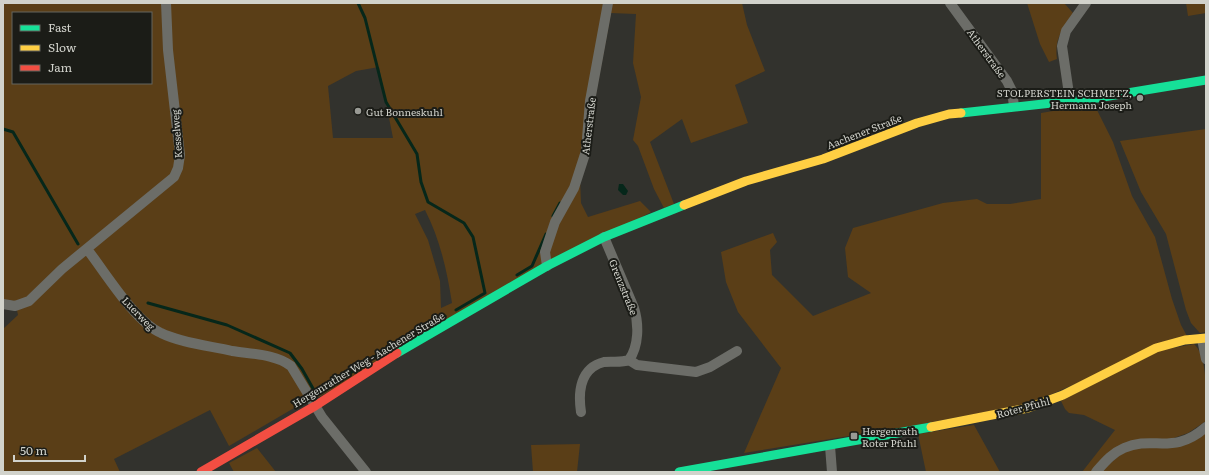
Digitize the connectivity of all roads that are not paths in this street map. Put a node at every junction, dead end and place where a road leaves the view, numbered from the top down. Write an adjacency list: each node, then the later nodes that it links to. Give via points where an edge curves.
1 (166, 3): 9 (street, Kesselweg, via 168,50 180,155 178,168 174,177)
2 (608, 3): 10 (street, Atherstraße, via 590,101 586,151 574,188 553,228 545,252)
3 (950, 3): 7 (street, Atherstraße, via 1007,81 1012,91)
4 (1086, 3): 6 (street, via 1066,30 1062,46)
5 (1206, 80): 6 (street, Aachener Straße)
6 (1070, 101): 7 (street, Aachener Straße)
7 (1014, 106): 8 (street, Aachener Straße, via 949,114 917,123 823,159 746,181)
8 (604, 237): 10 (street, Aachener Straße); 15 (street, Grenzstraße, via 637,317 637,339)
9 (87, 249): 11 (street, via 29,300 15,306); 16 (street, Luerweg, via 131,307 150,327 171,337 284,360 298,375)
10 (547, 266): 16 (street, Hergenrather Weg - Aachener Straße, via 388,358)
11 (3, 304)
12 (1204, 339): 14 (street); 19 (street, Roter Pfuhl, via 1185,340 1156,348 1063,395 1028,408)
13 (737, 351): 15 (street, via 696,372 637,365)
14 (1206, 359)
15 (629, 360): 17 (street, via 603,362 586,373 580,385)
16 (315, 406): 20 (street, Hergenrather Weg - Aachener Straße); 21 (street, Luerweg)
17 (581, 412)
18 (1206, 427): 24 (street, via 1183,442 1140,444 1124,448 1106,460)
19 (830, 446): 22 (street, Roter Pfuhl); 23 (street)
20 (201, 472)
21 (366, 472)
22 (679, 472)
23 (832, 472)
24 (1096, 472)

